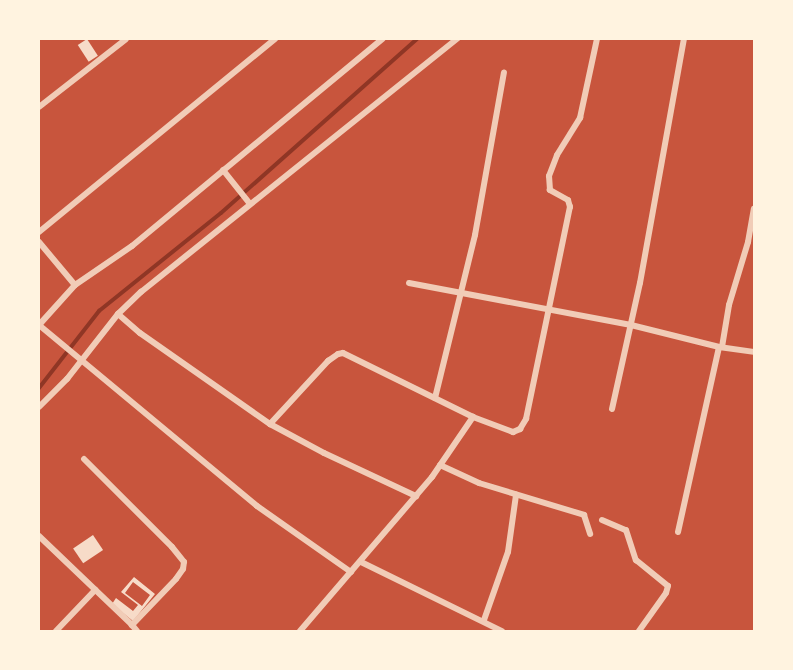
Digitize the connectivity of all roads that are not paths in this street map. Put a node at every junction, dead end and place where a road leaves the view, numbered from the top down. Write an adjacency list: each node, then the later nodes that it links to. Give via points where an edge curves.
1 (126, 39): 8 (street)
2 (275, 39): 12 (street)
3 (382, 39): 9 (street)
4 (457, 39): 10 (street)
5 (597, 39): 17 (street, via 580,118 549,176 550,190 568,200 570,207)
6 (684, 39): 19 (street)
7 (504, 73): 16 (street, via 475,235)
8 (39, 107)
9 (223, 170): 10 (street); 15 (street, via 132,246)
10 (250, 204): 18 (street)
11 (754, 210): 21 (street)
12 (39, 232)
13 (39, 242): 15 (street)
14 (409, 284): 16 (street)
15 (75, 285): 20 (street)
16 (459, 292): 17 (street); 24 (street)
17 (548, 310): 19 (street); 27 (street, via 526,419 520,429 513,432)
18 (118, 314): 23 (street); 28 (street)
19 (631, 325): 21 (street); 26 (street)
20 (41, 327): 23 (street)
21 (720, 347): 22 (street); 34 (street)
22 (754, 352)
23 (82, 359): 25 (street); 38 (street, via 257,506)
24 (435, 398): 27 (street); 28 (street, via 352,356 338,354)
25 (39, 407)
26 (612, 409)
27 (472, 417): 30 (street)
28 (270, 424): 32 (street)
29 (84, 459): 41 (street, via 184,562 176,579)
30 (440, 465): 31 (street); 32 (street)
31 (516, 495): 35 (street, via 584,515); 40 (street, via 508,552)
32 (416, 496): 37 (street)
33 (602, 520): 46 (street, via 626,530 636,560 668,586)
34 (678, 532)
35 (590, 534)
36 (39, 536): 39 (street)
37 (361, 562): 38 (street); 40 (street)
38 (351, 572): 44 (street)
39 (95, 590): 41 (street); 42 (street)
40 (484, 620): 45 (street)
41 (132, 626): 43 (street)
42 (56, 631)
43 (137, 631)
44 (300, 631)
45 (502, 631)
46 (639, 631)

